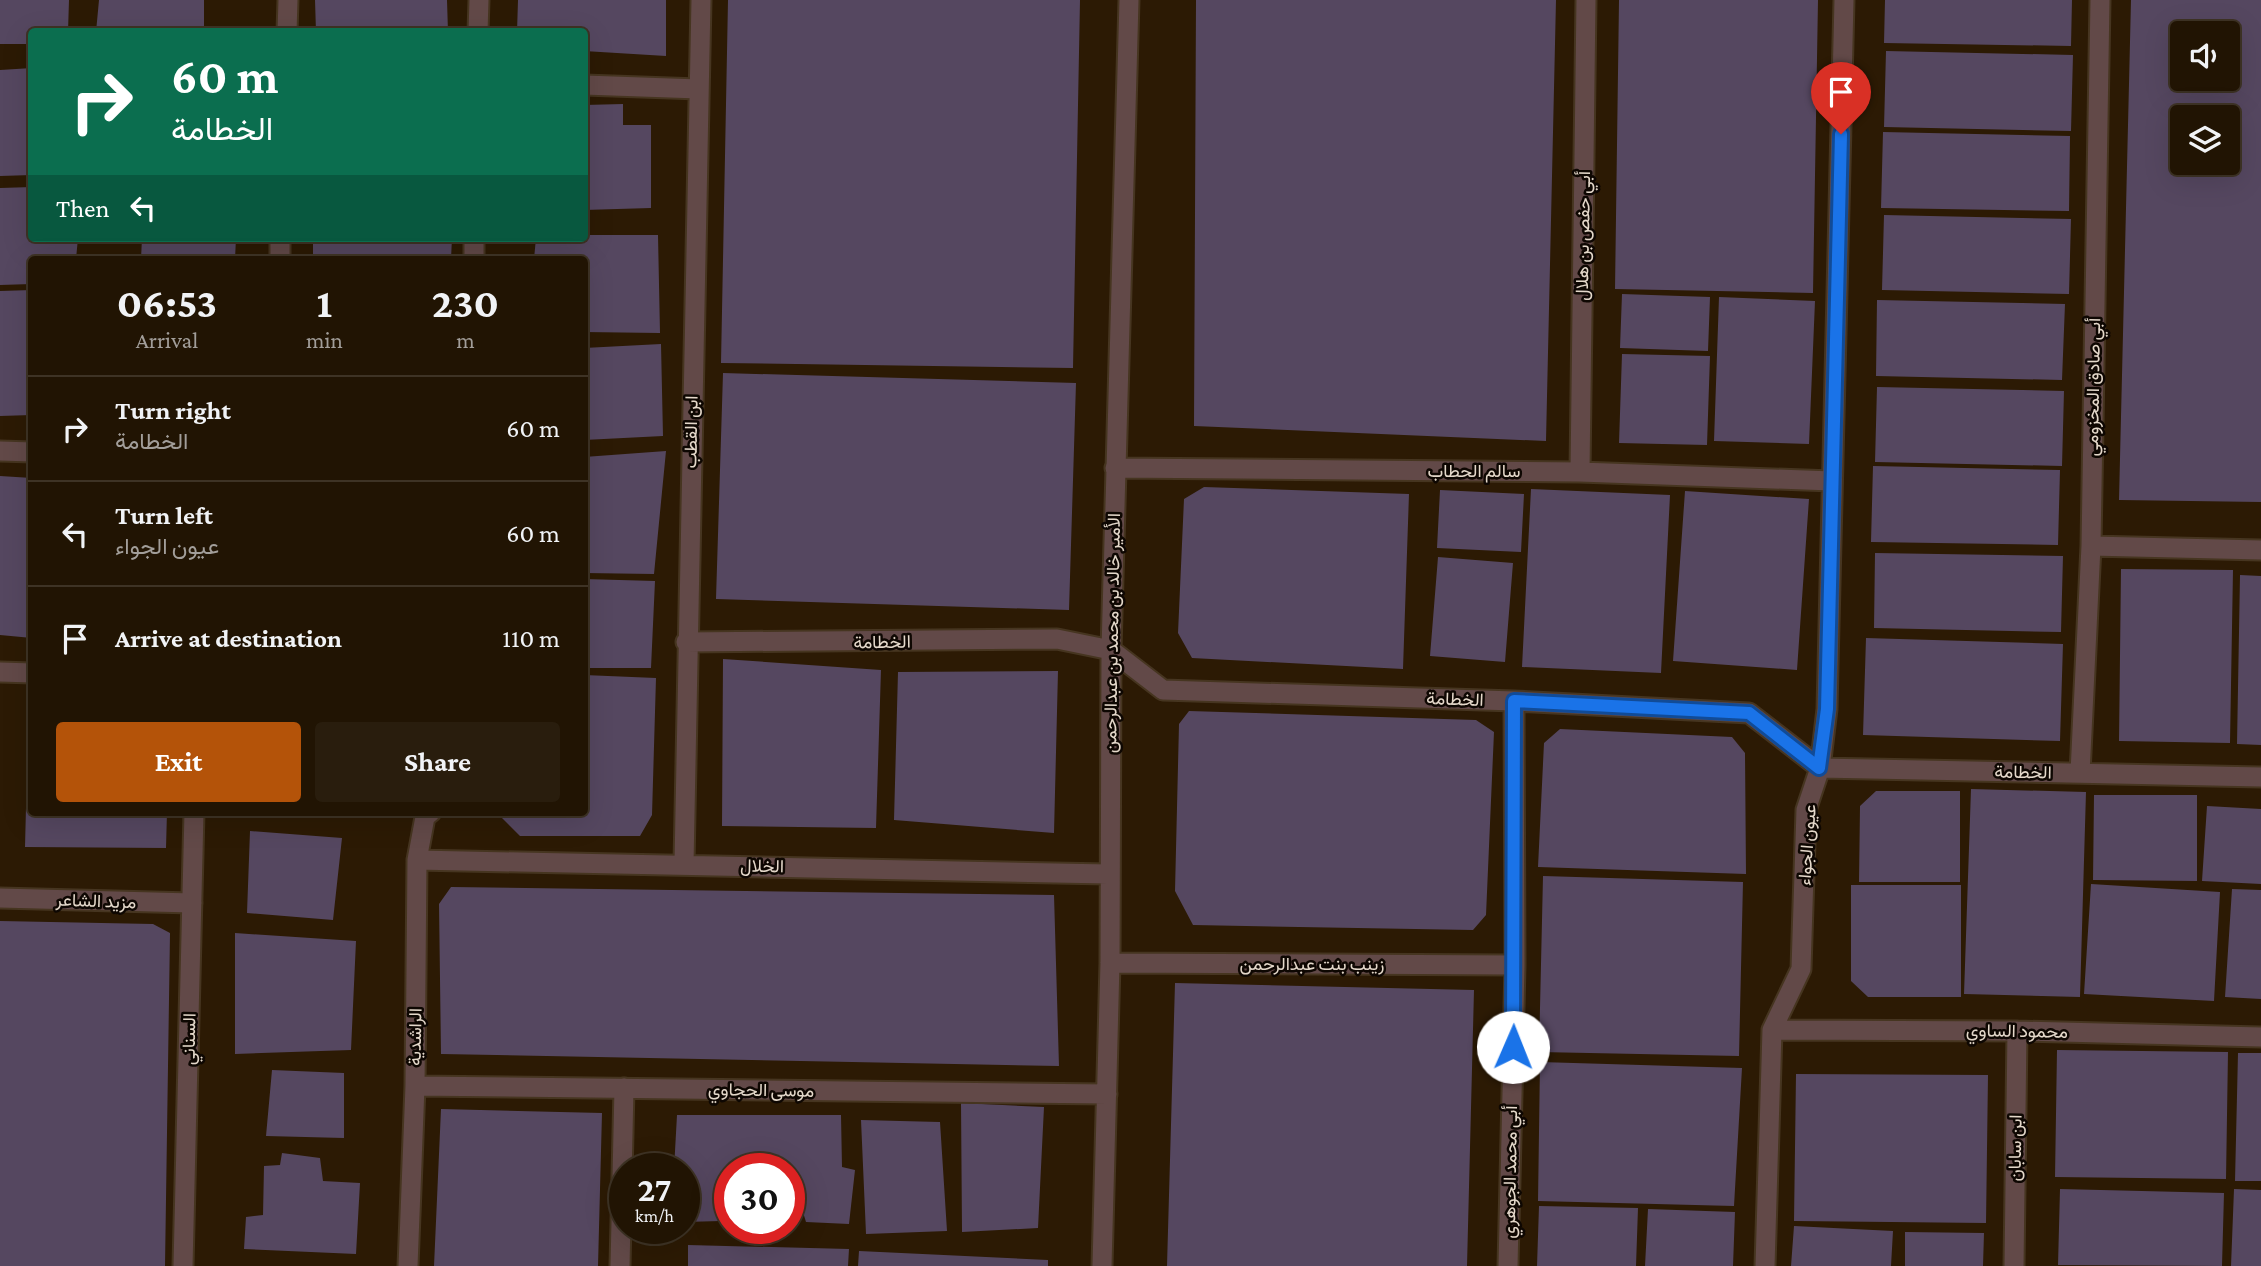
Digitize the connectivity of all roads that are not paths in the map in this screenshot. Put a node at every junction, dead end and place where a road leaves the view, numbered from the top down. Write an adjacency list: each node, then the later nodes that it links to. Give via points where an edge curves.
1 (288, 0): 8 (street)
2 (479, 0): 9 (street)
3 (701, 0): 11 (street, ابن القطب)
4 (1129, 0): 14 (street, الأمير خالد بن محمد بن عبدالرحمن)
5 (1586, 0): 15 (street, أبي حفص بن هلال)
6 (1844, 0): 16 (street, عيون الجواء)
7 (2100, 0): 17 (street, أبي صادق المخزومي)
8 (287, 28)
9 (478, 28)
10 (588, 85): 11 (street)
11 (699, 89): 19 (street, ابن القطب)
12 (0, 451): 13 (street)
13 (28, 452)
14 (1115, 468): 15 (street, سالم الحطاب); 20 (street, الأمير خالد بن محمد بن عبدالرحمن)
15 (1580, 472): 16 (street, سالم الحطاب)
16 (1832, 481): 24 (street, عيون الجواء, via 1827,709)
17 (2091, 547): 18 (street); 25 (street, أبي صادق المخزومي)
18 (2261, 550)
19 (686, 642): 20 (street, الخطامة, via 1057,639); 30 (street, ابن القطب)
20 (1111, 650): 23 (street, الخطامة, via 1163,690); 31 (street, الأمير خالد بن محمد بن عبدالرحمن)
21 (0, 672): 22 (street)
22 (28, 673)
23 (1514, 701): 24 (street, الخطامة, via 1749,713); 35 (street, أبي محمد الجوهري)
24 (1819, 768): 25 (street, الخطامة); 36 (street, عيون الجواء, via 1806,810 1801,970)
25 (2080, 773): 26 (street, الخطامة)
26 (2261, 778)
27 (194, 816): 33 (street, السناني)
28 (426, 816): 29 (street, الراشدية)
29 (417, 860): 30 (street, الخلال); 39 (street, الراشدية)
30 (684, 864): 31 (street, الخلال)
31 (1108, 874): 34 (street, الأمير خالد بن محمد بن عبدالرحمن)
32 (0, 898): 33 (street, مزيد الشاعر)
33 (192, 903): 42 (street, السناني)
34 (1110, 963): 35 (street, زينب بنت عبدالرحمن); 41 (street, الأمير خالد بن محمد بن عبدالرحمن)
35 (1515, 965): 46 (street, أبي محمد الجوهري)
36 (1772, 1030): 37 (street, محمود الساوي); 47 (street, عيون الجواء)
37 (2017, 1031): 38 (street, محمود الساوي); 48 (street, ابن سابان)
38 (2261, 1037)
39 (415, 1086): 40 (street, موسى الحجاوي); 43 (street, الراشدية)
40 (624, 1088): 41 (street, موسى الحجاوي); 44 (street)
41 (1107, 1094): 45 (street, الأمير خالد بن محمد بن عبدالرحمن)
42 (183, 1266)
43 (408, 1266)
44 (620, 1266)
45 (1102, 1266)
46 (1508, 1266)
47 (1765, 1266)
48 (2014, 1266)

